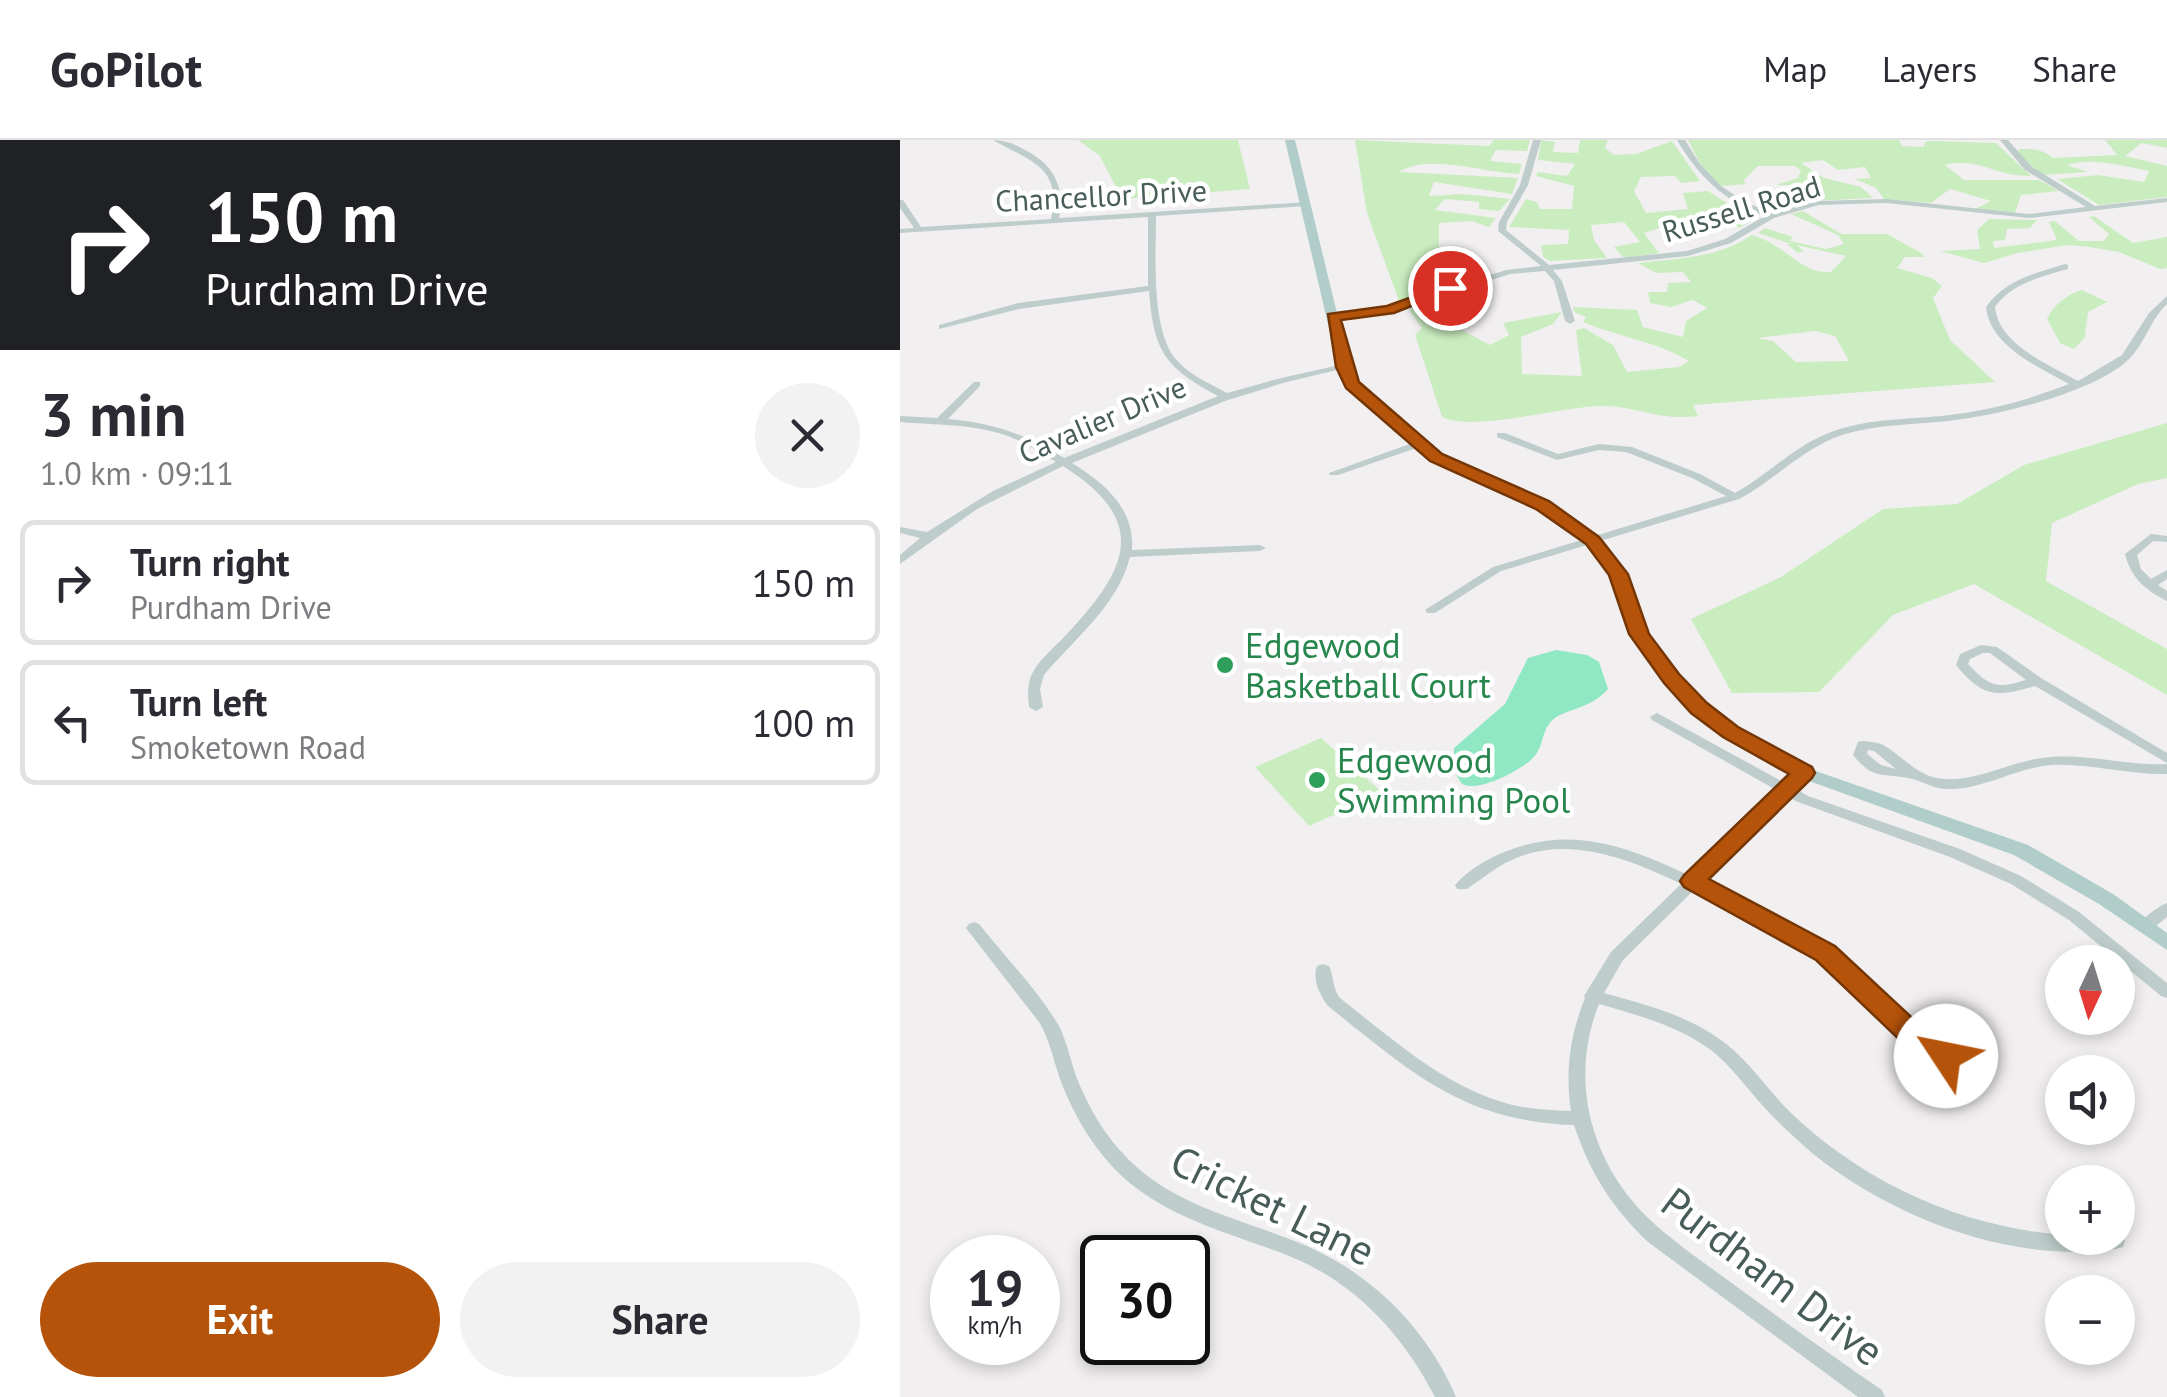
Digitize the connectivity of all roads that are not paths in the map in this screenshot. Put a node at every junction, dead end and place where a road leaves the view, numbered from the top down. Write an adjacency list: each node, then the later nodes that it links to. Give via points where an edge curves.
1 (997, 140): 12 (street, via 1054,175)
2 (1290, 140): 8 (main road)
3 (1536, 140): 15 (street, via 1524,185 1502,227 1511,242)
4 (1681, 140): 11 (street, via 1716,188)
5 (2004, 140): 9 (street, via 2028,168)
6 (2167, 200): 9 (street, Russell Road)
7 (900, 202): 13 (street)
8 (1306, 204): 10 (street, Chancellor Drive); 19 (main road)
9 (2095, 210): 11 (street, Russell Road, via 2002,215 1855,200)
10 (1152, 216): 12 (street, Chancellor Drive); 17 (street)
11 (1770, 216): 15 (street, Russell Road, via 1728,241 1688,253)
12 (1054, 222): 13 (street, Chancellor Drive)
13 (918, 228): 14 (street, Chancellor Drive)
14 (900, 230)
15 (1547, 266): 19 (street, Russell Road, via 1471,281 1389,310); 20 (street, via 1563,289)
16 (2065, 267): 23 (street, via 2004,287 1990,316 2007,344)
17 (1154, 288): 21 (street, via 1028,304); 25 (street, via 1170,358)
18 (2167, 299): 23 (street, via 2146,319 2125,358)
19 (1333, 317): 22 (main road)
20 (1570, 320)
21 (942, 326)
22 (1344, 367): 25 (street, Cavalier Drive); 29 (main road, via 1360,394)
23 (2075, 383): 32 (street, via 1973,414 1840,432 1796,453)
24 (977, 384): 27 (street)
25 (1223, 395): 30 (street, Cavalier Drive)
26 (900, 418): 27 (street)
27 (939, 422): 30 (street, via 1015,434)
28 (1501, 434): 32 (street, via 1557,456 1599,447 1628,450)
29 (1418, 444): 31 (street); 36 (main road, via 1449,466 1542,505)
30 (1063, 462): 34 (street, Cavalier Drive, via 974,503); 38 (street, via 1120,509 1128,530)
31 (1334, 472)
32 (1735, 497): 36 (street)
33 (900, 530): 34 (street)
34 (928, 536): 39 (street, Cavalier Drive)
35 (2167, 538): 41 (street, via 2151,537 2130,554)
36 (1592, 540): 43 (street, via 1497,569); 49 (main road, via 1618,574 1639,634 1671,678 1730,732)
37 (1260, 548): 38 (street)
38 (1126, 554): 45 (street, via 1103,598 1038,674)
39 (900, 561)
40 (2167, 574): 41 (street)
41 (2150, 584): 42 (street)
42 (2167, 597)
43 (1431, 610)
44 (2036, 682): 44 (street, via 1992,650 1962,661 1996,693); 47 (street)
45 (1036, 707)
46 (1658, 717): 51 (street)
47 (2167, 760)
48 (2167, 769): 50 (street, via 2040,761 1955,787)
49 (1804, 773): 51 (street, Purdham Drive); 55 (main road, via 2021,850)
50 (1910, 773)
51 (1785, 791): 52 (street, Purdham Drive); 59 (street, via 2016,880 2074,916)
52 (1692, 881): 53 (street, via 1628,852 1575,844 1512,856); 60 (street, Purdham Drive, via 1617,956); 61 (street, via 1826,953 1930,1048)
53 (1462, 885)
54 (2167, 909): 55 (street)
55 (2146, 926): 57 (main road)
56 (974, 928): 64 (street, Cricket Lane, via 1051,1026 1083,1113 1116,1158 1159,1196 1346,1276 1412,1337)
57 (2167, 943)
58 (1323, 970): 62 (street, via 1334,1002 1464,1098 1525,1116)
59 (2167, 992)
60 (1592, 996): 62 (street, Purdham Drive, via 1574,1069); 63 (street, via 1678,1023 1712,1043 1815,1145 1908,1202)
61 (1986, 1064)
62 (1579, 1118): 65 (street, Purdham Drive, via 1601,1172 1646,1227)
63 (2045, 1242)
64 (1446, 1397)
65 (1875, 1397)

